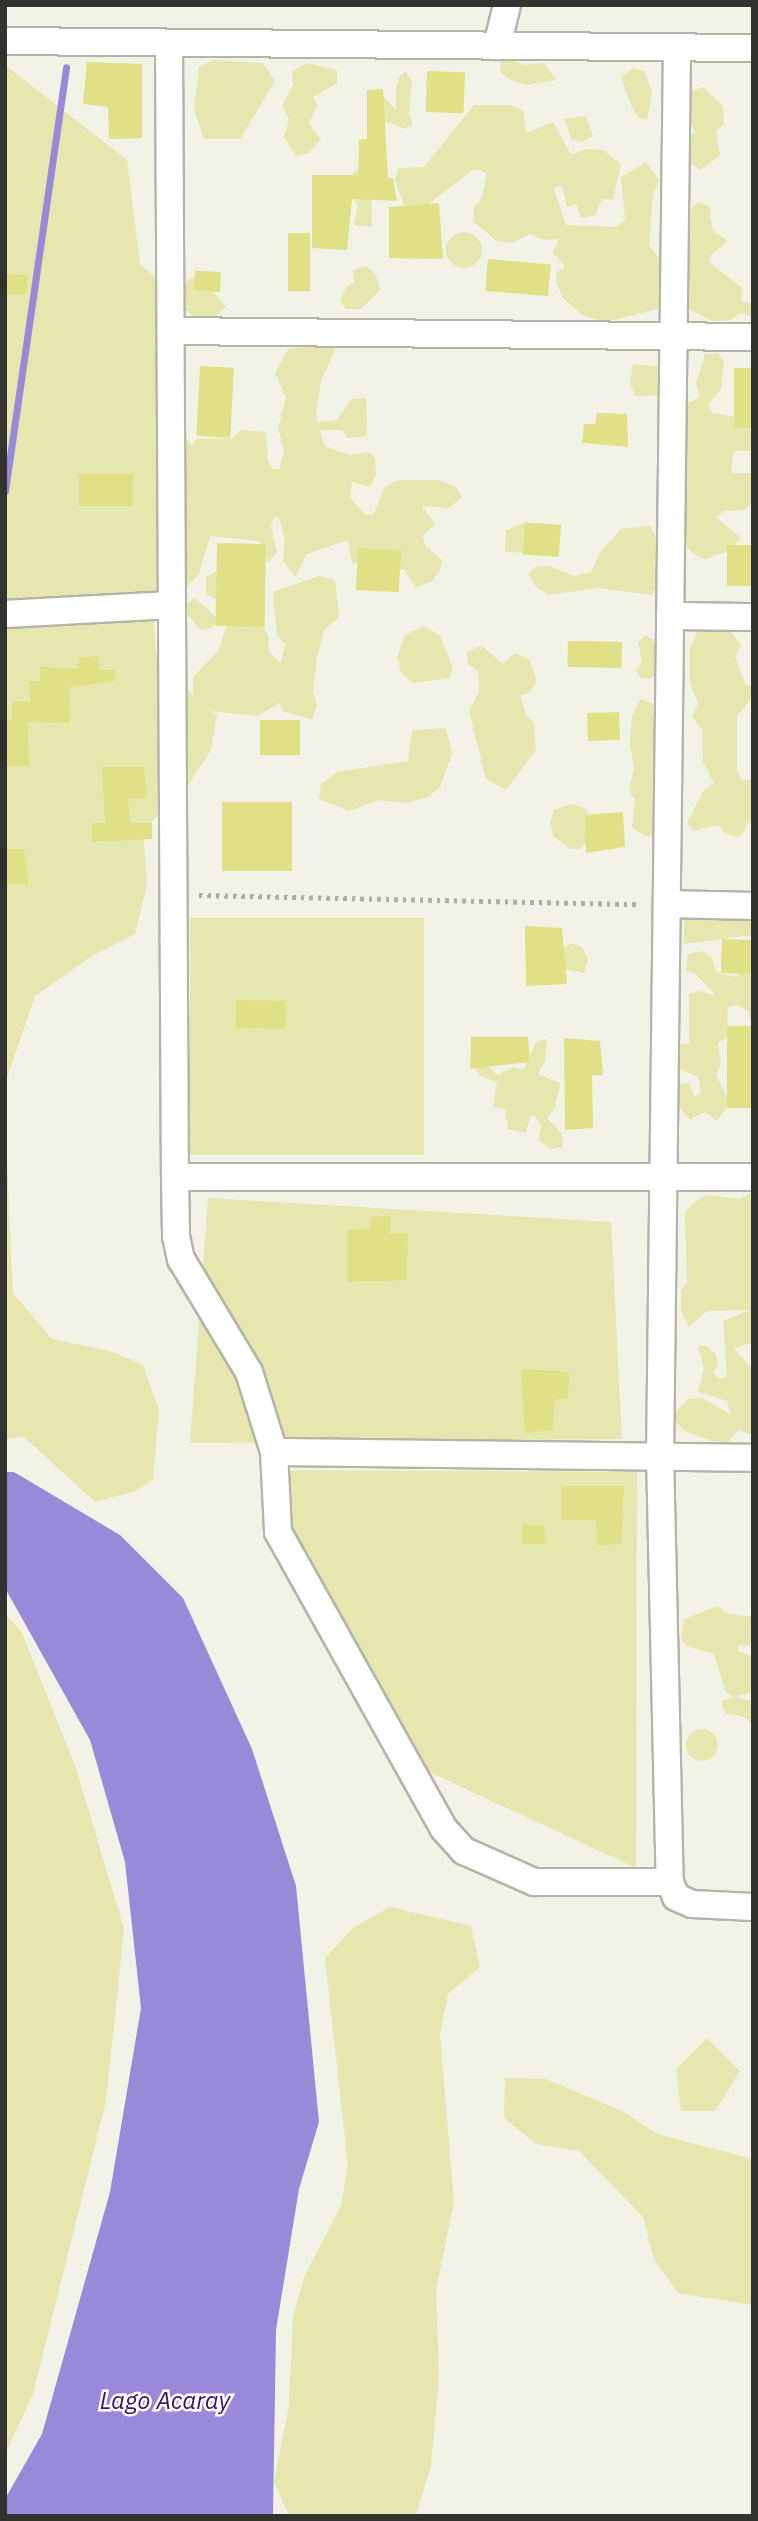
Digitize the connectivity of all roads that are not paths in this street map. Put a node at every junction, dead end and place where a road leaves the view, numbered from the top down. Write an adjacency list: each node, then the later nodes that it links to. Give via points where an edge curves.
1 (507, 5): 4 (street)
2 (5, 41): 3 (street)
3 (169, 43): 4 (street); 7 (street)
4 (497, 46): 5 (street)
5 (677, 47): 6 (street); 8 (street)
6 (753, 48)
7 (171, 331): 8 (street); 10 (street)
8 (673, 337): 9 (street); 12 (street)
9 (753, 337)
10 (172, 605): 11 (street); 17 (street)
11 (5, 614)
12 (670, 616): 13 (street); 14 (street)
13 (753, 617)
14 (667, 904): 15 (street); 16 (street)
15 (753, 906)
16 (664, 1174): 17 (street); 18 (street); 20 (street)
17 (175, 1177): 19 (street, via 181,1259 245,1363)
18 (753, 1177)
19 (274, 1452): 20 (street); 22 (street, via 278,1532 444,1829 464,1851 534,1882)
20 (660, 1454): 21 (street); 22 (street)
21 (753, 1458)
22 (670, 1882): 23 (street, via 676,1897 692,1903)
23 (753, 1907)

